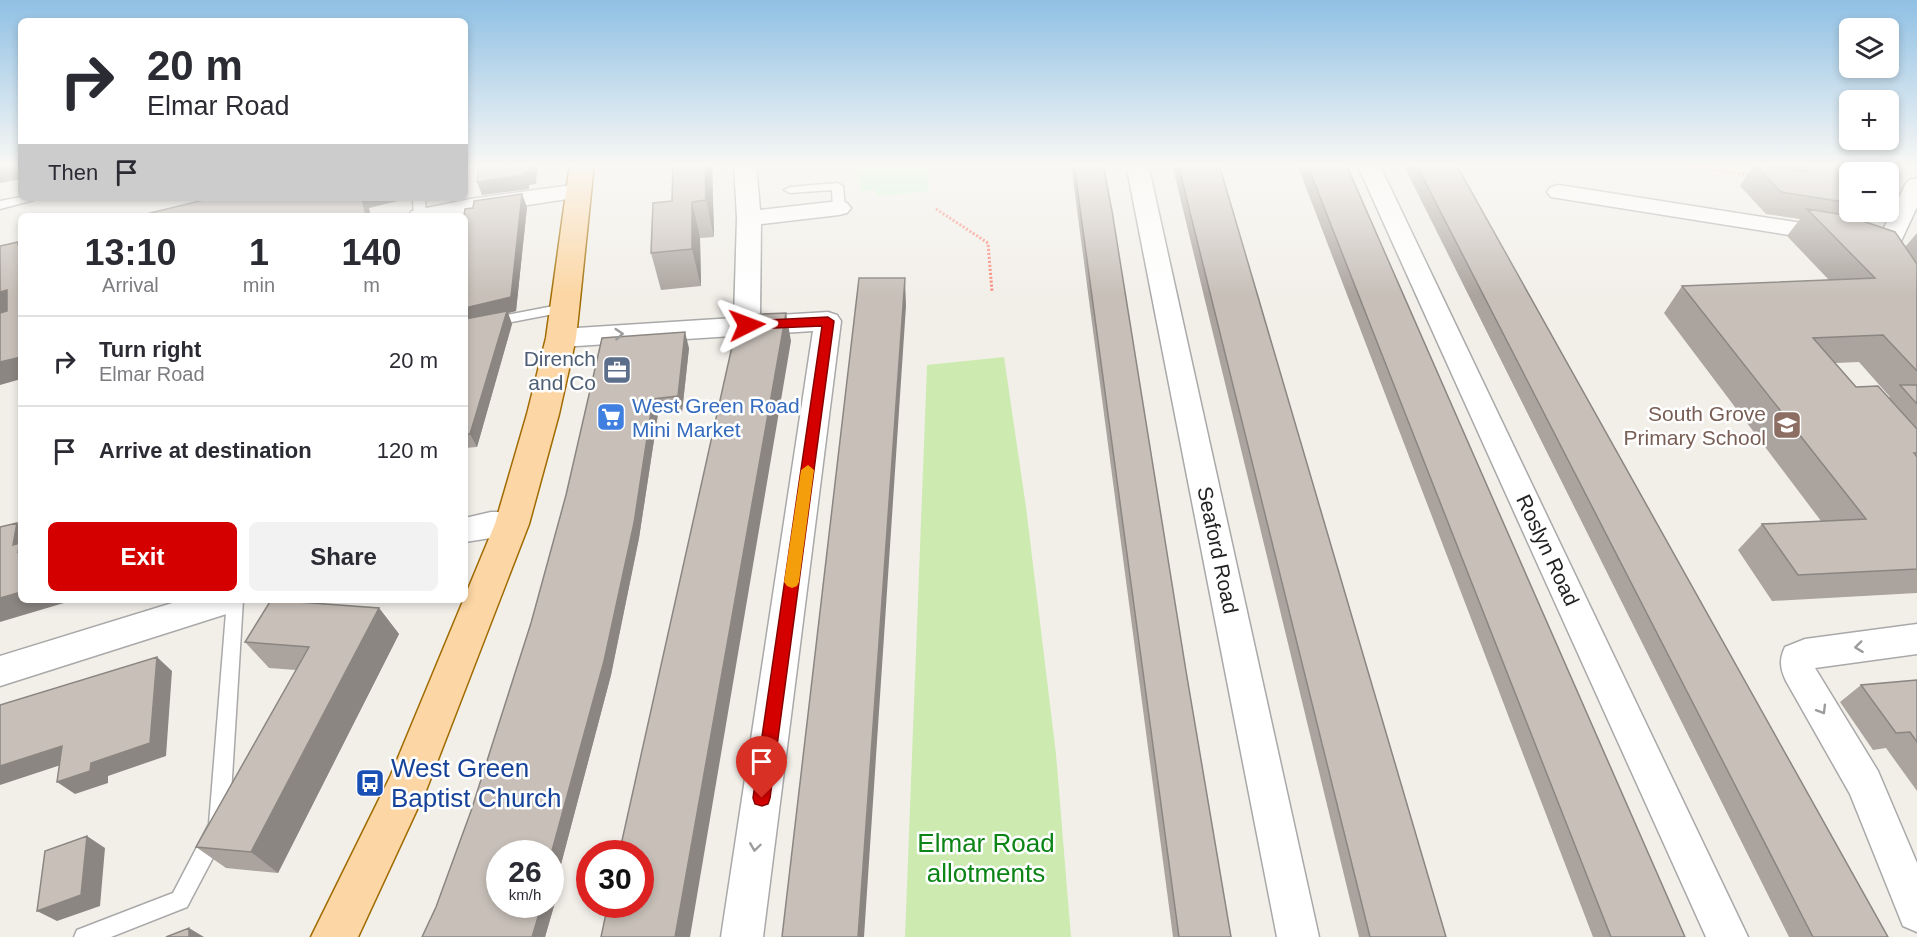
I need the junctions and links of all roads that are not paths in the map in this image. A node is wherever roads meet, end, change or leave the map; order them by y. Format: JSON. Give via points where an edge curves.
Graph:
{"nodes":[{"id":1,"x":461,"y":208,"type":"edge"},
{"id":2,"x":577,"y":208,"type":"edge"},
{"id":3,"x":747,"y":208,"type":"edge"},
{"id":4,"x":839,"y":208,"type":"edge"},
{"id":5,"x":1146,"y":208,"type":"edge"},
{"id":6,"x":1388,"y":208,"type":"edge"},
{"id":7,"x":1663,"y":208,"type":"edge"},
{"id":8,"x":1904,"y":208,"type":"edge"},
{"id":9,"x":435,"y":213,"type":"edge"},
{"id":10,"x":748,"y":218,"type":"junction"},
{"id":11,"x":1866,"y":246,"type":"junction"},
{"id":12,"x":1917,"y":296,"type":"edge"},
{"id":13,"x":562,"y":323,"type":"junction"},
{"id":14,"x":747,"y":325,"type":"junction"},
{"id":15,"x":468,"y":327,"type":"edge"},
{"id":16,"x":512,"y":524,"type":"junction"},
{"id":17,"x":468,"y":529,"type":"edge"},
{"id":18,"x":216,"y":603,"type":"edge"},
{"id":19,"x":235,"y":603,"type":"edge"},
{"id":20,"x":1917,"y":639,"type":"edge"},
{"id":21,"x":0,"y":670,"type":"edge"},
{"id":22,"x":1917,"y":912,"type":"edge"},
{"id":23,"x":84,"y":937,"type":"edge"},
{"id":24,"x":334,"y":937,"type":"edge"},
{"id":25,"x":742,"y":937,"type":"edge"},
{"id":26,"x":1298,"y":937,"type":"edge"},
{"id":27,"x":1727,"y":937,"type":"edge"}],
"edges":[{"from":1,"to":9,"type":"street"},
{"from":2,"to":13,"type":"main road"},
{"from":3,"to":10,"type":"street"},
{"from":4,"to":10,"type":"street"},
{"from":5,"to":26,"type":"street","name":"Seaford Road"},
{"from":6,"to":27,"type":"street","name":"Roslyn Road"},
{"from":7,"to":11,"type":"street","via":[[1829,233]]},
{"from":8,"to":11,"type":"street","via":[[1896,223]]},
{"from":10,"to":14,"type":"street"},
{"from":11,"to":12,"type":"street"},
{"from":13,"to":14,"type":"street","one_way":true},
{"from":13,"to":15,"type":"lane"},
{"from":13,"to":16,"type":"main road","via":[[543,414]]},
{"from":14,"to":25,"type":"street","one_way":true,"via":[[828,321]]},
{"from":16,"to":17,"type":"street"},
{"from":16,"to":24,"type":"main road","via":[[406,788]]},
{"from":18,"to":21,"type":"street"},
{"from":19,"to":23,"type":"lane","via":[[219,826],[180,900]]},
{"from":20,"to":22,"type":"street","one_way":true,"via":[[1797,658],[1798,670],[1865,784]]}]}
